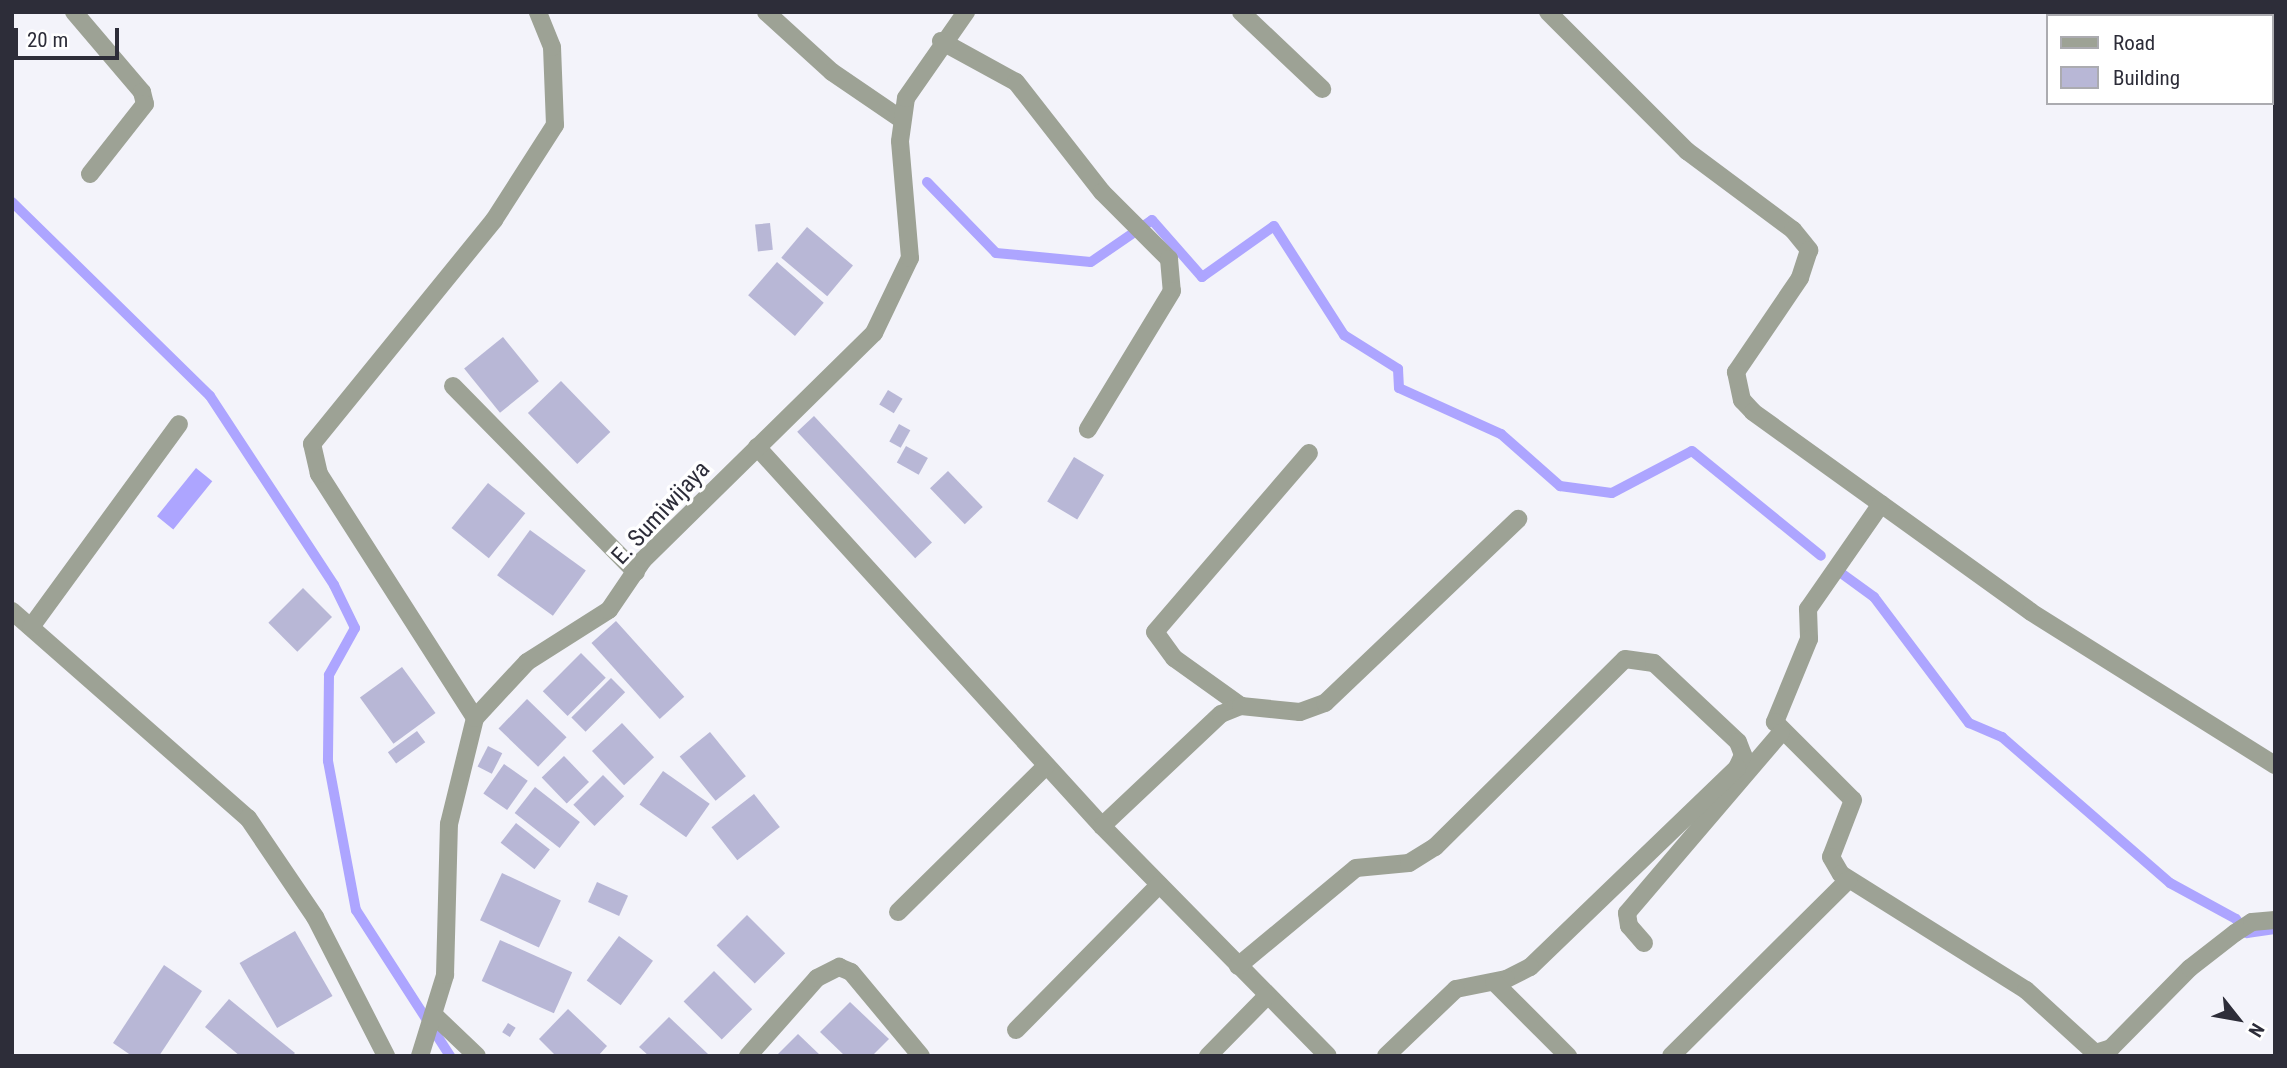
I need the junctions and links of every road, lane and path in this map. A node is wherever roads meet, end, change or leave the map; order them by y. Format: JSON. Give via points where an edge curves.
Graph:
{"nodes":[{"id":1,"x":74,"y":12,"type":"edge"},
{"id":2,"x":538,"y":12,"type":"edge"},
{"id":3,"x":766,"y":12,"type":"edge"},
{"id":4,"x":966,"y":12,"type":"edge"},
{"id":5,"x":1241,"y":12,"type":"edge"},
{"id":6,"x":1548,"y":12,"type":"edge"},
{"id":7,"x":941,"y":41,"type":"junction"},
{"id":8,"x":1322,"y":89,"type":"dead end"},
{"id":9,"x":901,"y":120,"type":"junction"},
{"id":10,"x":90,"y":174,"type":"dead end"},
{"id":11,"x":453,"y":386,"type":"dead end"},
{"id":12,"x":179,"y":424,"type":"dead end"},
{"id":13,"x":1088,"y":429,"type":"dead end"},
{"id":14,"x":757,"y":447,"type":"junction"},
{"id":15,"x":1308,"y":453,"type":"dead end"},
{"id":16,"x":1881,"y":504,"type":"junction"},
{"id":17,"x":1518,"y":519,"type":"dead end"},
{"id":18,"x":635,"y":572,"type":"junction"},
{"id":19,"x":12,"y":611,"type":"edge"},
{"id":20,"x":31,"y":627,"type":"junction"},
{"id":21,"x":1241,"y":706,"type":"junction"},
{"id":22,"x":475,"y":718,"type":"junction"},
{"id":23,"x":1781,"y":733,"type":"junction"},
{"id":24,"x":2275,"y":765,"type":"edge"},
{"id":25,"x":1046,"y":766,"type":"junction"},
{"id":26,"x":1102,"y":826,"type":"junction"},
{"id":27,"x":1848,"y":880,"type":"junction"},
{"id":28,"x":1159,"y":885,"type":"junction"},
{"id":29,"x":898,"y":912,"type":"dead end"},
{"id":30,"x":2275,"y":920,"type":"edge"},
{"id":31,"x":1644,"y":943,"type":"dead end"},
{"id":32,"x":1238,"y":966,"type":"junction"},
{"id":33,"x":1494,"y":982,"type":"junction"},
{"id":34,"x":1268,"y":996,"type":"junction"},
{"id":35,"x":434,"y":1019,"type":"junction"},
{"id":36,"x":1016,"y":1030,"type":"dead end"},
{"id":37,"x":423,"y":1053,"type":"edge"},
{"id":38,"x":386,"y":1056,"type":"edge"},
{"id":39,"x":477,"y":1056,"type":"edge"},
{"id":40,"x":748,"y":1056,"type":"edge"},
{"id":41,"x":921,"y":1056,"type":"edge"},
{"id":42,"x":1208,"y":1056,"type":"edge"},
{"id":43,"x":1328,"y":1056,"type":"edge"},
{"id":44,"x":1386,"y":1056,"type":"edge"},
{"id":45,"x":1568,"y":1056,"type":"edge"},
{"id":46,"x":1671,"y":1056,"type":"edge"}],
"edges":[{"from":1,"to":10,"type":"street","via":[[142,92],[145,104]]},
{"from":2,"to":22,"type":"street","via":[[552,47],[559,91],[555,125],[495,220],[312,444],[319,474]]},
{"from":3,"to":9,"type":"street","via":[[832,72]]},
{"from":4,"to":7,"type":"street","name":"E. Sumiwijaya"},
{"from":5,"to":8,"type":"street"},
{"from":6,"to":16,"type":"street","via":[[1686,151],[1803,240],[1809,250],[1804,270],[1742,359],[1737,385],[1753,412]]},
{"from":7,"to":9,"type":"street","name":"E. Sumiwijaya","via":[[914,81]]},
{"from":7,"to":13,"type":"street","via":[[1016,82],[1102,192],[1169,259],[1172,291]]},
{"from":9,"to":14,"type":"street","name":"E. Sumiwijaya","via":[[910,239],[901,285],[858,354]]},
{"from":11,"to":18,"type":"street"},
{"from":12,"to":20,"type":"street"},
{"from":14,"to":18,"type":"street","name":"E. Sumiwijaya"},
{"from":14,"to":25,"type":"street"},
{"from":15,"to":21,"type":"street","via":[[1155,632],[1174,658]]},
{"from":16,"to":23,"type":"street","via":[[1808,609],[1809,639],[1776,718]]},
{"from":16,"to":24,"type":"street","via":[[2031,612]]},
{"from":17,"to":21,"type":"street","via":[[1325,703],[1300,712]]},
{"from":18,"to":22,"type":"street","name":"E. Sumiwijaya","via":[[609,610],[527,662]]},
{"from":19,"to":20,"type":"street"},
{"from":20,"to":38,"type":"street","via":[[248,818],[315,917]]},
{"from":21,"to":26,"type":"street","via":[[1221,714]]},
{"from":22,"to":35,"type":"street","name":"E. Sumiwijaya","via":[[449,824],[445,975]]},
{"from":23,"to":27,"type":"street","via":[[1853,800],[1831,858]]},
{"from":23,"to":31,"type":"street","via":[[1632,906],[1629,926]]},
{"from":25,"to":26,"type":"street"},
{"from":25,"to":29,"type":"street"},
{"from":26,"to":28,"type":"street"},
{"from":27,"to":30,"type":"street","via":[[2026,990],[2095,1053],[2111,1048],[2190,968],[2235,933],[2252,922]]},
{"from":27,"to":46,"type":"street"},
{"from":28,"to":32,"type":"street"},
{"from":28,"to":36,"type":"street"},
{"from":32,"to":33,"type":"street","via":[[1356,868],[1421,858],[1625,659],[1646,659],[1738,742],[1741,761],[1530,967]]},
{"from":32,"to":34,"type":"street"},
{"from":33,"to":44,"type":"street","via":[[1456,989]]},
{"from":33,"to":45,"type":"street"},
{"from":34,"to":42,"type":"street"},
{"from":34,"to":43,"type":"street"},
{"from":35,"to":37,"type":"street","name":"E. Sumiwijaya"},
{"from":35,"to":39,"type":"street"},
{"from":40,"to":41,"type":"street","via":[[817,978],[839,967],[851,972]]}]}
